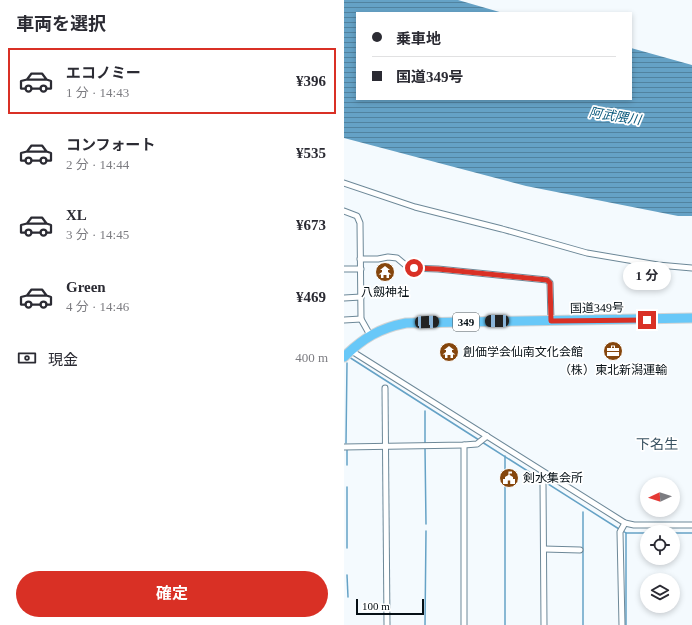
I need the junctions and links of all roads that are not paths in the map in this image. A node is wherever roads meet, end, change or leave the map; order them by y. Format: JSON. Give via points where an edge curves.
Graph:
{"nodes":[{"id":1,"x":344,"y":183,"type":"edge"},
{"id":2,"x":344,"y":211,"type":"edge"},
{"id":3,"x":360,"y":259,"type":"junction"},
{"id":4,"x":692,"y":268,"type":"edge"},
{"id":5,"x":344,"y":269,"type":"edge"},
{"id":6,"x":361,"y":269,"type":"junction"},
{"id":7,"x":361,"y":297,"type":"junction"},
{"id":8,"x":344,"y":298,"type":"edge"},
{"id":9,"x":692,"y":318,"type":"edge"},
{"id":10,"x":361,"y":319,"type":"junction"},
{"id":11,"x":344,"y":320,"type":"edge"},
{"id":12,"x":551,"y":321,"type":"junction"},
{"id":13,"x":370,"y":335,"type":"junction"},
{"id":14,"x":348,"y":353,"type":"edge"},
{"id":15,"x":385,"y":388,"type":"dead end"},
{"id":16,"x":486,"y":437,"type":"junction"},
{"id":17,"x":385,"y":445,"type":"junction"},
{"id":18,"x":464,"y":446,"type":"junction"},
{"id":19,"x":344,"y":447,"type":"edge"},
{"id":20,"x":544,"y":483,"type":"dead end"},
{"id":21,"x":625,"y":525,"type":"junction"},
{"id":22,"x":692,"y":525,"type":"edge"},
{"id":23,"x":544,"y":549,"type":"junction"},
{"id":24,"x":580,"y":550,"type":"dead end"},
{"id":25,"x":387,"y":625,"type":"edge"},
{"id":26,"x":464,"y":625,"type":"edge"},
{"id":27,"x":544,"y":625,"type":"edge"},
{"id":28,"x":622,"y":625,"type":"edge"}],
"edges":[{"from":1,"to":4,"type":"street","via":[[416,207],[587,253]]},
{"from":2,"to":3,"type":"street","via":[[355,215],[360,223]]},
{"from":3,"to":6,"type":"street"},
{"from":3,"to":12,"type":"street","via":[[397,258],[409,268],[547,280],[550,283]]},
{"from":5,"to":6,"type":"street"},
{"from":6,"to":7,"type":"street"},
{"from":7,"to":8,"type":"street"},
{"from":7,"to":10,"type":"street"},
{"from":9,"to":12,"type":"highway","name":"国道349号","number":"349"},
{"from":10,"to":11,"type":"street"},
{"from":10,"to":13,"type":"street"},
{"from":12,"to":13,"type":"highway","name":"国道349号","number":"349","via":[[406,323]]},
{"from":13,"to":14,"type":"highway","name":"国道349号","number":"349"},
{"from":14,"to":16,"type":"street"},
{"from":15,"to":17,"type":"street"},
{"from":16,"to":18,"type":"street","via":[[479,443]]},
{"from":16,"to":21,"type":"street"},
{"from":17,"to":18,"type":"street"},
{"from":17,"to":19,"type":"street"},
{"from":17,"to":25,"type":"street"},
{"from":18,"to":26,"type":"street"},
{"from":20,"to":23,"type":"street"},
{"from":21,"to":22,"type":"street"},
{"from":21,"to":28,"type":"street","via":[[620,532]]},
{"from":23,"to":24,"type":"street"},
{"from":23,"to":27,"type":"street"}]}
